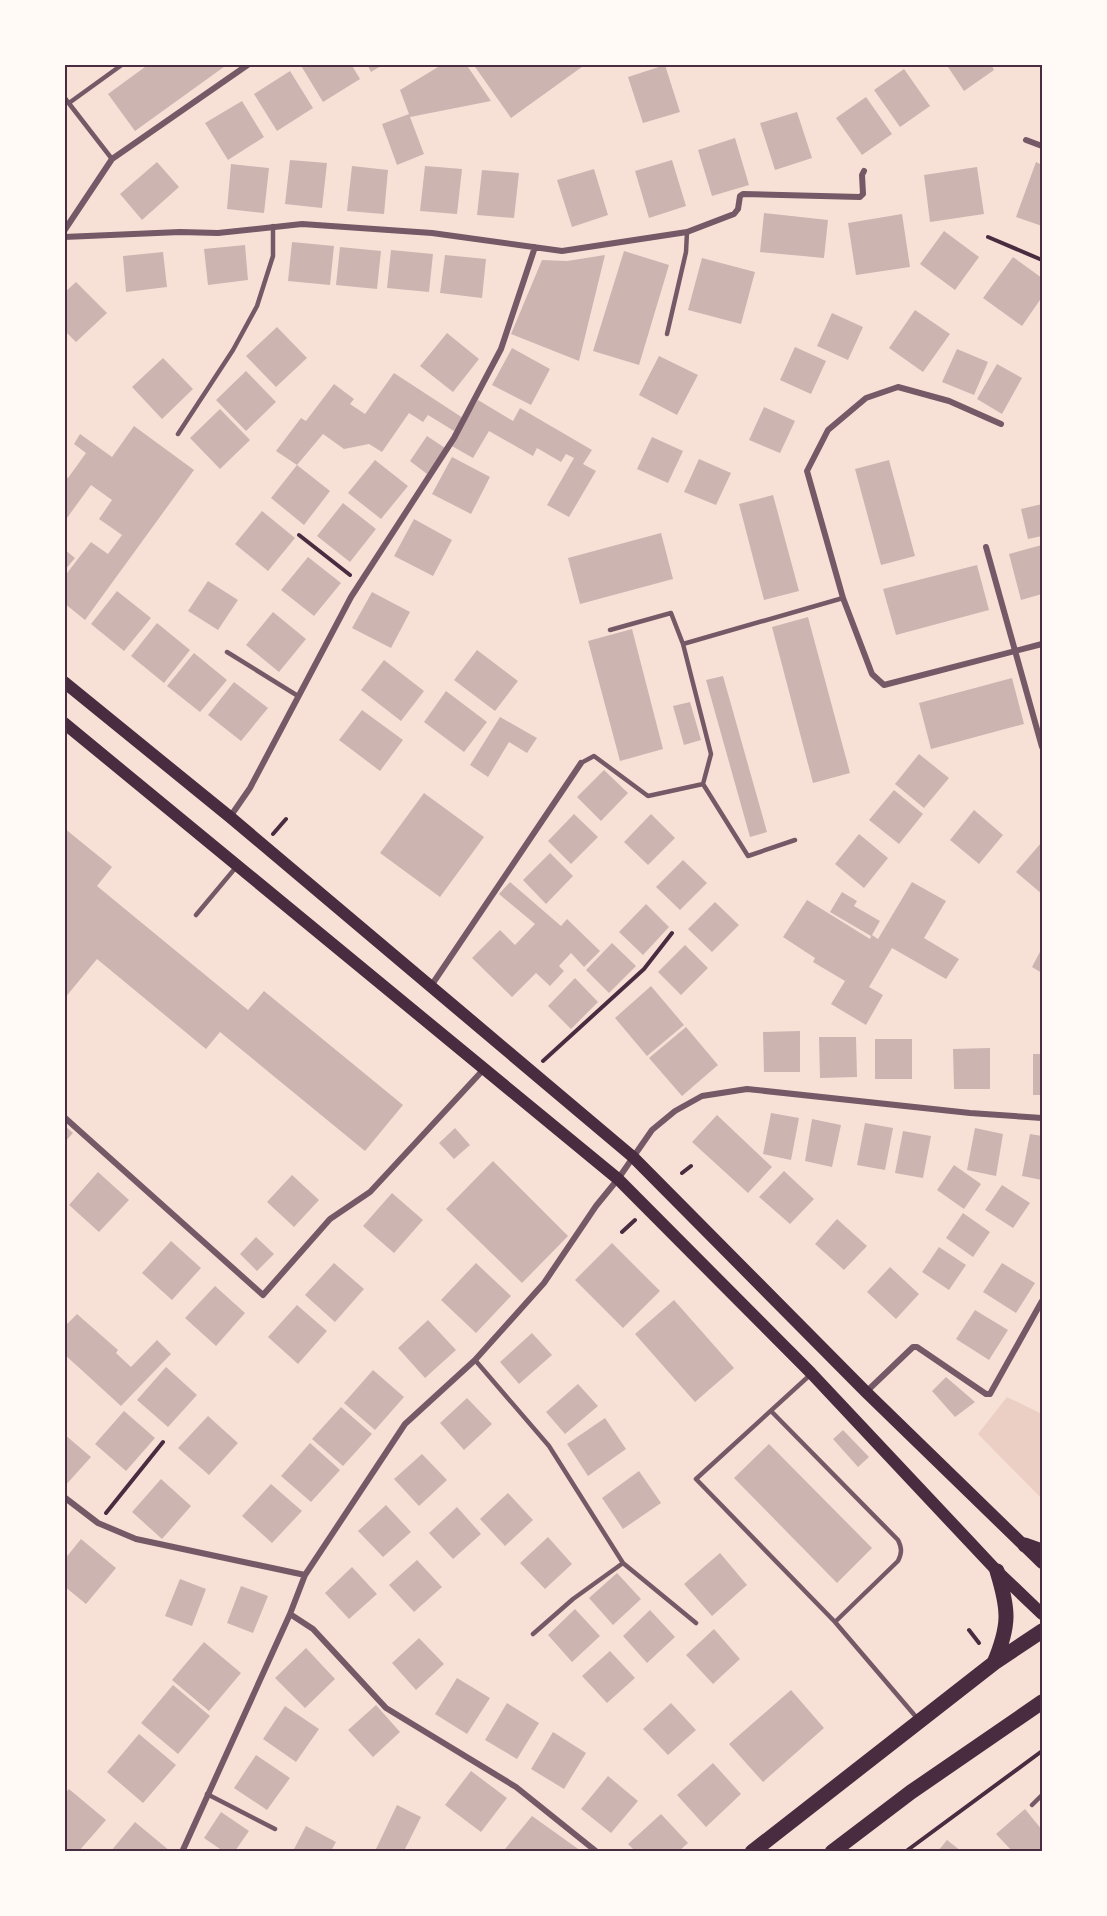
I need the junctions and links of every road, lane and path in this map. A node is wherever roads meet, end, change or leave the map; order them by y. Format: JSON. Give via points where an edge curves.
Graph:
{"nodes":[{"id":1,"x":123,"y":64,"type":"edge"},
{"id":2,"x":249,"y":64,"type":"edge"},
{"id":3,"x":64,"y":97,"type":"edge"},
{"id":4,"x":69,"y":104,"type":"junction"},
{"id":5,"x":1026,"y":140,"type":"dead end"},
{"id":6,"x":1042,"y":146,"type":"edge"},
{"id":7,"x":112,"y":159,"type":"junction"},
{"id":8,"x":864,"y":171,"type":"dead end"},
{"id":9,"x":273,"y":226,"type":"junction"},
{"id":10,"x":64,"y":231,"type":"edge"},
{"id":11,"x":687,"y":232,"type":"junction"},
{"id":12,"x":64,"y":237,"type":"edge"},
{"id":13,"x":988,"y":237,"type":"dead end"},
{"id":14,"x":535,"y":247,"type":"junction"},
{"id":15,"x":1042,"y":260,"type":"edge"},
{"id":16,"x":667,"y":334,"type":"dead end"},
{"id":17,"x":1001,"y":424,"type":"dead end"},
{"id":18,"x":178,"y":434,"type":"dead end"},
{"id":19,"x":299,"y":534,"type":"dead end"},
{"id":20,"x":986,"y":547,"type":"dead end"},
{"id":21,"x":360,"y":583,"type":"junction"},
{"id":22,"x":843,"y":598,"type":"junction"},
{"id":23,"x":610,"y":630,"type":"dead end"},
{"id":24,"x":683,"y":644,"type":"junction"},
{"id":25,"x":1042,"y":644,"type":"edge"},
{"id":26,"x":227,"y":652,"type":"dead end"},
{"id":27,"x":1015,"y":652,"type":"junction"},
{"id":28,"x":64,"y":682,"type":"edge"},
{"id":29,"x":298,"y":696,"type":"junction"},
{"id":30,"x":64,"y":723,"type":"edge"},
{"id":31,"x":1042,"y":747,"type":"edge"},
{"id":32,"x":581,"y":763,"type":"joint"},
{"id":33,"x":702,"y":784,"type":"junction"},
{"id":34,"x":230,"y":817,"type":"junction"},
{"id":35,"x":286,"y":819,"type":"dead end"},
{"id":36,"x":271,"y":836,"type":"dead end"},
{"id":37,"x":795,"y":840,"type":"dead end"},
{"id":38,"x":237,"y":866,"type":"junction"},
{"id":39,"x":195,"y":915,"type":"dead end"},
{"id":40,"x":672,"y":933,"type":"dead end"},
{"id":41,"x":431,"y":986,"type":"junction"},
{"id":42,"x":484,"y":1069,"type":"junction"},
{"id":43,"x":531,"y":1072,"type":"junction"},
{"id":44,"x":64,"y":1117,"type":"edge"},
{"id":45,"x":1042,"y":1118,"type":"edge"},
{"id":46,"x":633,"y":1157,"type":"junction"},
{"id":47,"x":691,"y":1166,"type":"dead end"},
{"id":48,"x":682,"y":1173,"type":"dead end"},
{"id":49,"x":618,"y":1179,"type":"junction"},
{"id":50,"x":637,"y":1218,"type":"dead end"},
{"id":51,"x":622,"y":1232,"type":"dead end"},
{"id":52,"x":1042,"y":1301,"type":"edge"},
{"id":53,"x":475,"y":1360,"type":"junction"},
{"id":54,"x":812,"y":1373,"type":"junction"},
{"id":55,"x":866,"y":1392,"type":"junction"},
{"id":56,"x":771,"y":1411,"type":"junction"},
{"id":57,"x":163,"y":1442,"type":"dead end"},
{"id":58,"x":64,"y":1497,"type":"edge"},
{"id":59,"x":98,"y":1523,"type":"junction"},
{"id":60,"x":1025,"y":1545,"type":"junction"},
{"id":61,"x":1042,"y":1551,"type":"edge"},
{"id":62,"x":623,"y":1563,"type":"junction"},
{"id":63,"x":1042,"y":1563,"type":"edge"},
{"id":64,"x":998,"y":1571,"type":"junction"},
{"id":65,"x":305,"y":1575,"type":"junction"},
{"id":66,"x":290,"y":1614,"type":"junction"},
{"id":67,"x":1042,"y":1614,"type":"edge"},
{"id":68,"x":835,"y":1622,"type":"junction"},
{"id":69,"x":696,"y":1623,"type":"dead end"},
{"id":70,"x":969,"y":1630,"type":"dead end"},
{"id":71,"x":1042,"y":1631,"type":"edge"},
{"id":72,"x":533,"y":1634,"type":"dead end"},
{"id":73,"x":979,"y":1643,"type":"dead end"},
{"id":74,"x":994,"y":1663,"type":"junction"},
{"id":75,"x":1042,"y":1702,"type":"edge"},
{"id":76,"x":1036,"y":1711,"type":"edge"},
{"id":77,"x":919,"y":1720,"type":"junction"},
{"id":78,"x":1042,"y":1751,"type":"edge"},
{"id":79,"x":207,"y":1794,"type":"junction"},
{"id":80,"x":1042,"y":1795,"type":"edge"},
{"id":81,"x":1032,"y":1805,"type":"dead end"},
{"id":82,"x":275,"y":1829,"type":"dead end"},
{"id":83,"x":182,"y":1851,"type":"edge"},
{"id":84,"x":597,"y":1851,"type":"edge"},
{"id":85,"x":752,"y":1851,"type":"edge"},
{"id":86,"x":832,"y":1851,"type":"edge"},
{"id":87,"x":905,"y":1851,"type":"edge"}],
"edges":[{"from":1,"to":4,"type":"lane"},
{"from":2,"to":7,"type":"street"},
{"from":3,"to":4,"type":"lane"},
{"from":4,"to":7,"type":"lane"},
{"from":5,"to":6,"type":"street"},
{"from":7,"to":10,"type":"street"},
{"from":8,"to":11,"type":"street","via":[[860,197],[743,194],[734,214]]},
{"from":9,"to":12,"type":"street","via":[[218,233]]},
{"from":9,"to":14,"type":"street","via":[[302,224],[432,233]]},
{"from":9,"to":18,"type":"lane","via":[[273,256],[257,306]]},
{"from":11,"to":14,"type":"street","via":[[562,251]]},
{"from":11,"to":16,"type":"lane"},
{"from":13,"to":15,"type":"path"},
{"from":14,"to":21,"type":"street","via":[[501,349],[454,438]]},
{"from":17,"to":22,"type":"street","via":[[949,401],[898,387],[866,398],[828,430],[807,471]]},
{"from":19,"to":21,"type":"path"},
{"from":20,"to":27,"type":"street"},
{"from":21,"to":29,"type":"street"},
{"from":22,"to":24,"type":"lane"},
{"from":22,"to":27,"type":"street","via":[[872,674],[884,685]]},
{"from":23,"to":24,"type":"lane","via":[[671,614]]},
{"from":24,"to":33,"type":"lane","via":[[711,754]]},
{"from":25,"to":27,"type":"street"},
{"from":26,"to":29,"type":"lane"},
{"from":27,"to":31,"type":"street"},
{"from":28,"to":34,"type":"main road"},
{"from":29,"to":34,"type":"street","via":[[250,788]]},
{"from":30,"to":38,"type":"main road"},
{"from":32,"to":33,"type":"lane","via":[[594,756],[648,796]]},
{"from":32,"to":41,"type":"street"},
{"from":33,"to":37,"type":"lane","via":[[748,856]]},
{"from":34,"to":41,"type":"main road"},
{"from":35,"to":36,"type":"path"},
{"from":38,"to":39,"type":"lane"},
{"from":38,"to":42,"type":"main road"},
{"from":40,"to":43,"type":"path","via":[[644,969]]},
{"from":41,"to":43,"type":"main road"},
{"from":42,"to":44,"type":"street","via":[[370,1192],[330,1219],[263,1295]]},
{"from":42,"to":49,"type":"main road"},
{"from":43,"to":46,"type":"main road"},
{"from":45,"to":46,"type":"street","via":[[747,1089],[702,1096],[675,1111],[652,1130]]},
{"from":46,"to":49,"type":"street"},
{"from":46,"to":55,"type":"main road"},
{"from":47,"to":48,"type":"path"},
{"from":49,"to":53,"type":"street","via":[[544,1283]]},
{"from":49,"to":54,"type":"main road"},
{"from":50,"to":51,"type":"path"},
{"from":52,"to":55,"type":"street","via":[[990,1394],[917,1347]]},
{"from":53,"to":62,"type":"lane","via":[[549,1446]]},
{"from":53,"to":65,"type":"street","via":[[405,1424]]},
{"from":54,"to":56,"type":"lane"},
{"from":54,"to":64,"type":"main road"},
{"from":55,"to":60,"type":"main road"},
{"from":56,"to":68,"type":"lane","via":[[901,1545],[898,1561]]},
{"from":56,"to":68,"type":"lane","via":[[696,1479]]},
{"from":57,"to":59,"type":"path"},
{"from":58,"to":59,"type":"street"},
{"from":59,"to":65,"type":"street","via":[[136,1539]]},
{"from":60,"to":61,"type":"main road"},
{"from":60,"to":63,"type":"main road"},
{"from":62,"to":69,"type":"lane"},
{"from":62,"to":72,"type":"lane"},
{"from":64,"to":67,"type":"main road"},
{"from":64,"to":74,"type":"main road","via":[[1007,1614]]},
{"from":65,"to":66,"type":"street"},
{"from":66,"to":79,"type":"street"},
{"from":66,"to":84,"type":"street","via":[[312,1629],[386,1708],[516,1787]]},
{"from":68,"to":77,"type":"lane"},
{"from":70,"to":73,"type":"path"},
{"from":71,"to":74,"type":"main road"},
{"from":74,"to":77,"type":"main road"},
{"from":75,"to":76,"type":"main road"},
{"from":76,"to":86,"type":"main road","via":[[911,1792]]},
{"from":77,"to":85,"type":"main road"},
{"from":78,"to":87,"type":"path"},
{"from":79,"to":82,"type":"lane"},
{"from":79,"to":83,"type":"street"},
{"from":80,"to":81,"type":"lane"}]}
